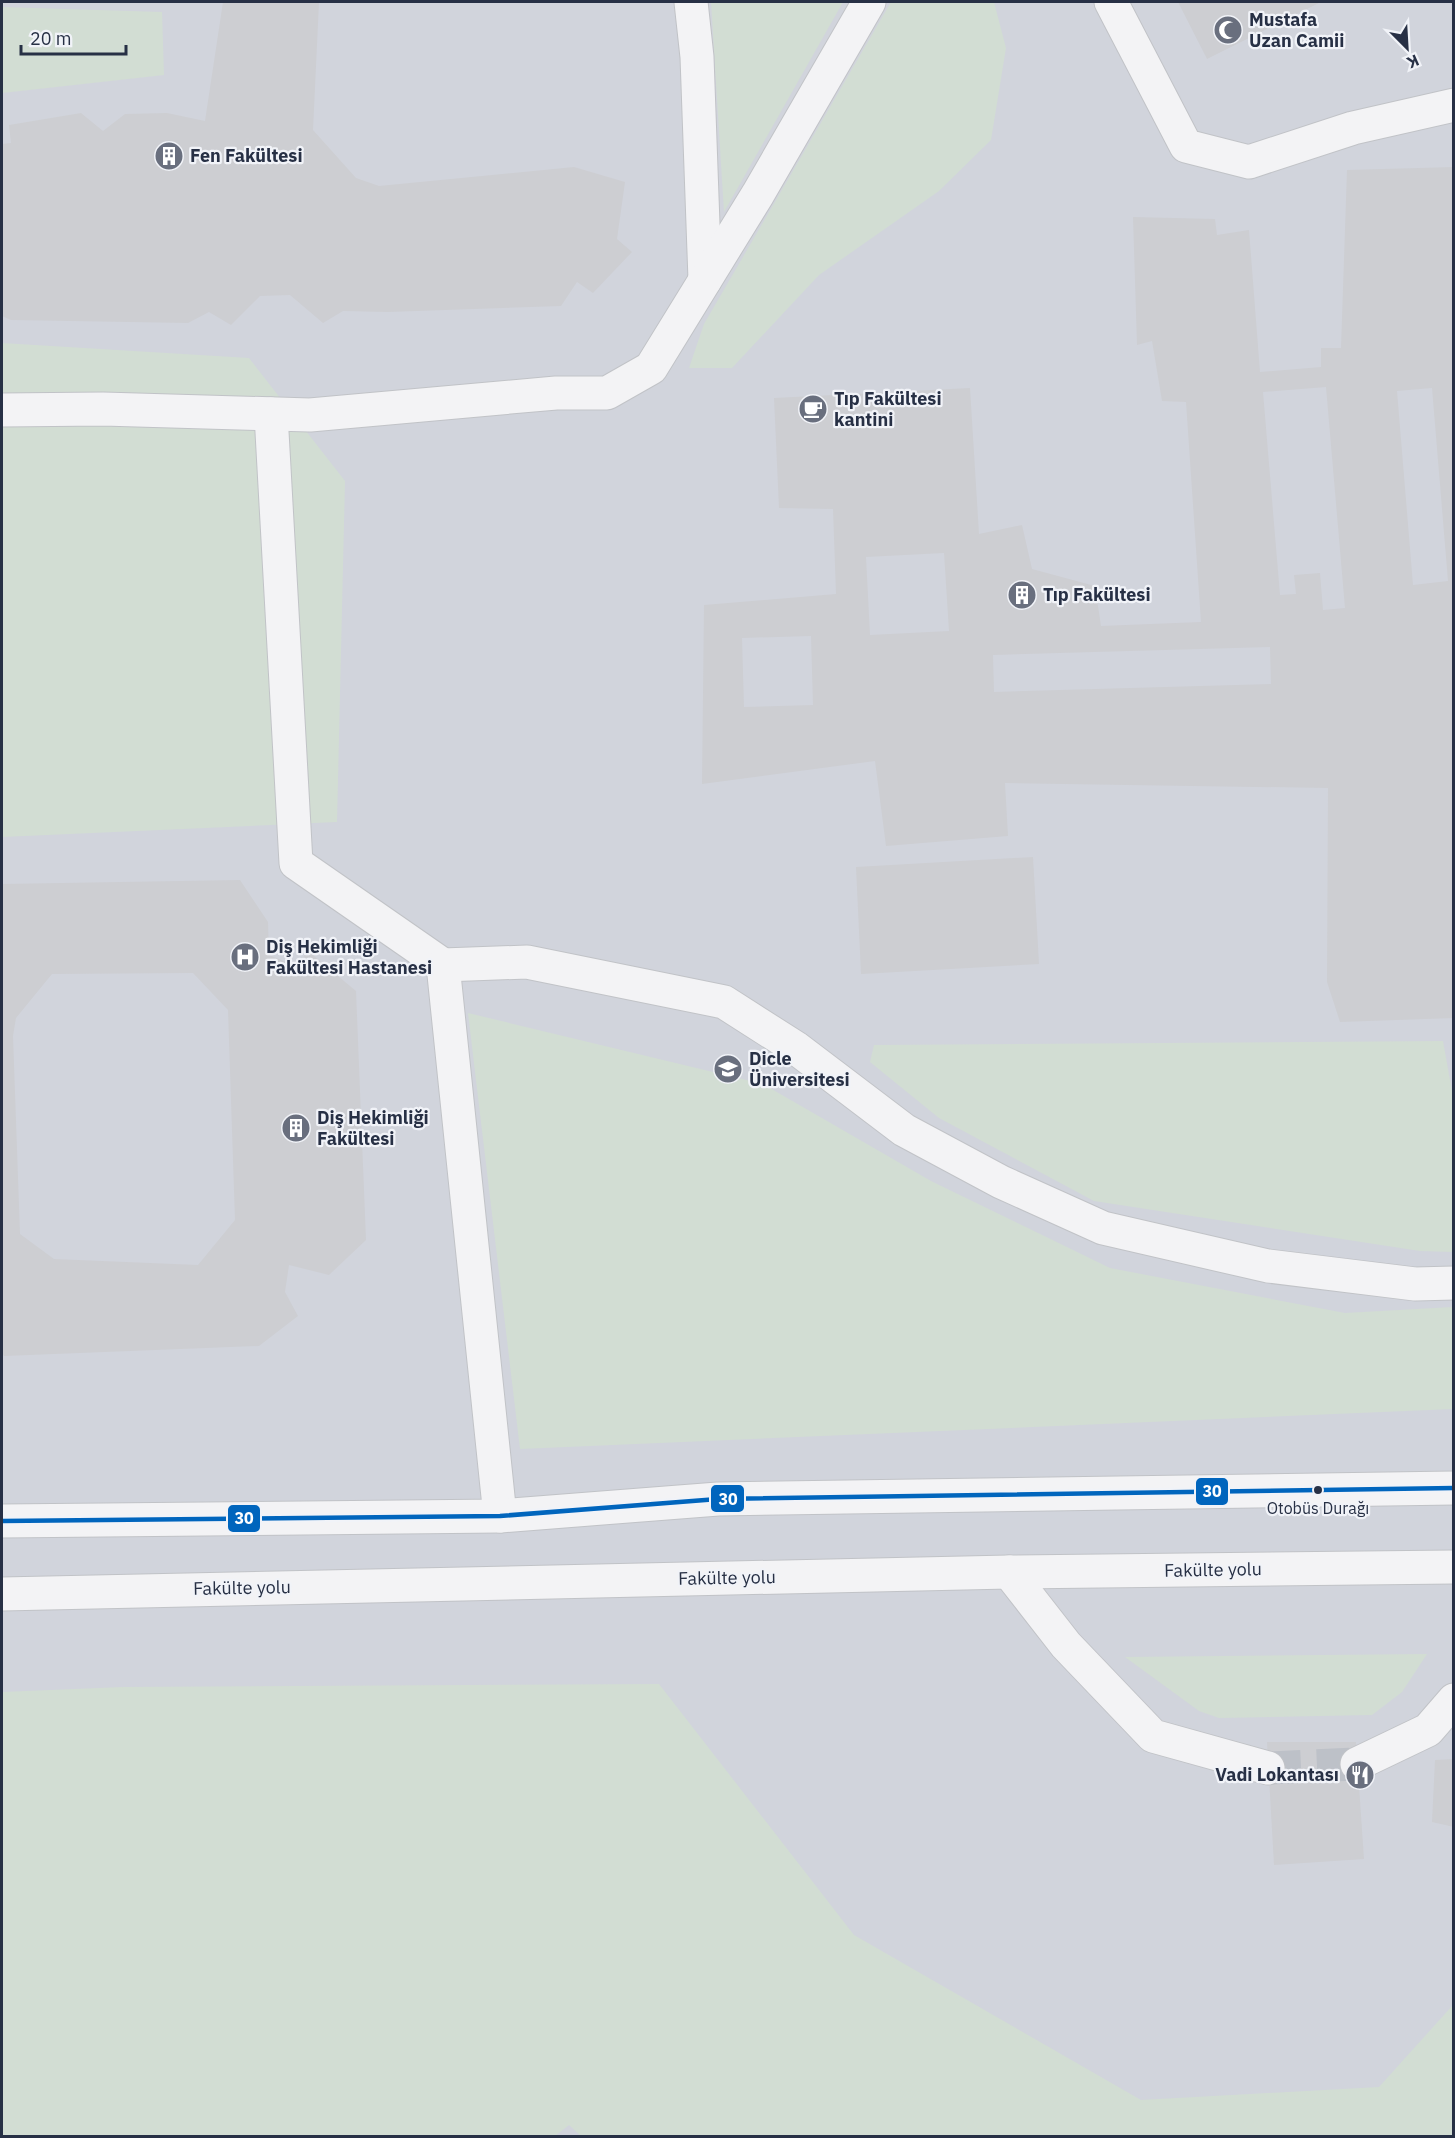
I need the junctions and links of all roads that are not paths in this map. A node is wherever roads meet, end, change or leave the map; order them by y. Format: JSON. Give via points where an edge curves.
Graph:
{"nodes":[{"id":1,"x":691,"y":2,"type":"edge"},
{"id":2,"x":869,"y":2,"type":"edge"},
{"id":3,"x":1111,"y":2,"type":"edge"},
{"id":4,"x":1454,"y":105,"type":"edge"},
{"id":5,"x":705,"y":280,"type":"junction"},
{"id":6,"x":2,"y":410,"type":"edge"},
{"id":7,"x":271,"y":414,"type":"junction"},
{"id":8,"x":443,"y":965,"type":"junction"},
{"id":9,"x":1454,"y":1283,"type":"edge"},
{"id":10,"x":1454,"y":1488,"type":"edge"},
{"id":11,"x":500,"y":1516,"type":"junction"},
{"id":12,"x":2,"y":1521,"type":"edge"},
{"id":13,"x":1454,"y":1567,"type":"edge"},
{"id":14,"x":1009,"y":1572,"type":"junction"},
{"id":15,"x":2,"y":1594,"type":"edge"},
{"id":16,"x":1454,"y":1700,"type":"edge"},
{"id":17,"x":1358,"y":1764,"type":"tunnel mouth"},
{"id":18,"x":1268,"y":1768,"type":"tunnel mouth"}],
"edges":[{"from":1,"to":5,"type":"street","via":[[697,57]]},
{"from":2,"to":5,"type":"street"},
{"from":3,"to":4,"type":"street","via":[[1186,146],[1249,162],[1353,128]]},
{"from":5,"to":7,"type":"street","via":[[651,368],[607,393],[556,393],[310,415]]},
{"from":6,"to":7,"type":"street"},
{"from":7,"to":8,"type":"street","via":[[296,863]]},
{"from":8,"to":9,"type":"street","via":[[527,962],[724,1002],[796,1048],[904,1130],[1001,1182],[1103,1228],[1268,1266],[1414,1284]]},
{"from":8,"to":11,"type":"street"},
{"from":10,"to":11,"type":"street","via":[[718,1499]]},
{"from":11,"to":12,"type":"street"},
{"from":13,"to":14,"type":"street","name":"Fakülte yolu"},
{"from":14,"to":15,"type":"street","name":"Fakülte yolu"},
{"from":14,"to":18,"type":"street","via":[[1066,1645],[1153,1736]]},
{"from":16,"to":17,"type":"street","via":[[1428,1730]]}]}
